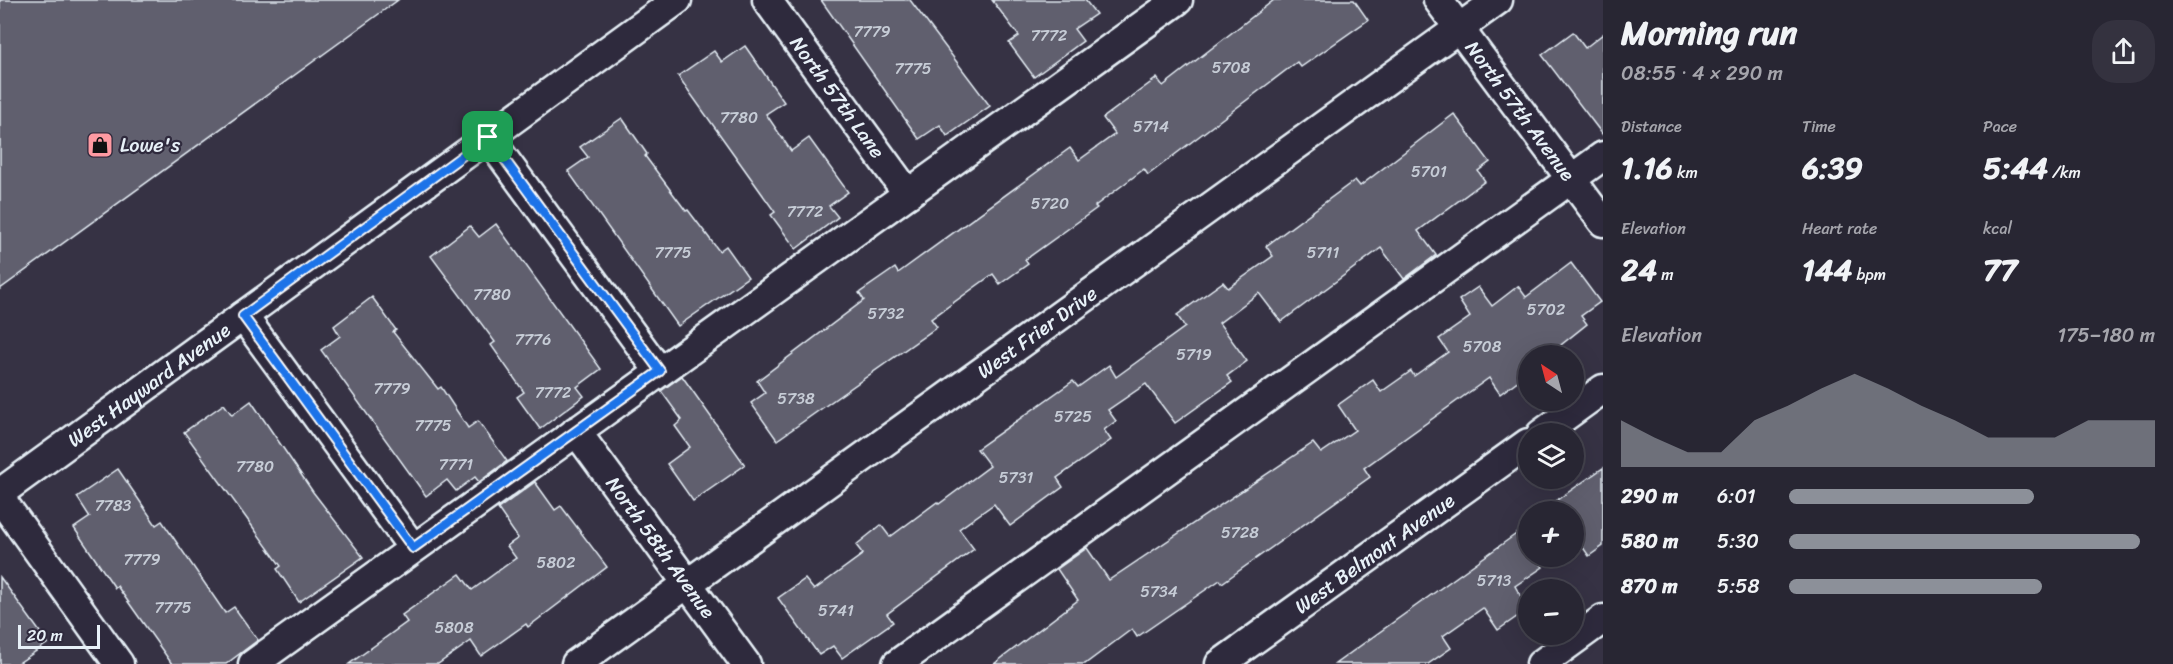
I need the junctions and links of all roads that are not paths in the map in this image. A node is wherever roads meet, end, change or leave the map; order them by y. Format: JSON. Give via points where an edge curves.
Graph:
{"nodes":[{"id":1,"x":677,"y":0,"type":"edge"},
{"id":2,"x":767,"y":0,"type":"edge"},
{"id":3,"x":1438,"y":0,"type":"edge"},
{"id":4,"x":1498,"y":0,"type":"edge"},
{"id":5,"x":1159,"y":5,"type":"edge"},
{"id":6,"x":1459,"y":28,"type":"junction"},
{"id":7,"x":488,"y":137,"type":"junction"},
{"id":8,"x":1603,"y":156,"type":"edge"},
{"id":9,"x":1572,"y":178,"type":"junction"},
{"id":10,"x":909,"y":194,"type":"junction"},
{"id":11,"x":1603,"y":222,"type":"edge"},
{"id":12,"x":243,"y":316,"type":"junction"},
{"id":13,"x":660,"y":371,"type":"junction"},
{"id":14,"x":1603,"y":389,"type":"edge"},
{"id":15,"x":1556,"y":423,"type":"edge"},
{"id":16,"x":576,"y":431,"type":"junction"},
{"id":17,"x":1518,"y":450,"type":"edge"},
{"id":18,"x":0,"y":493,"type":"edge"},
{"id":19,"x":0,"y":498,"type":"edge"},
{"id":20,"x":413,"y":548,"type":"junction"},
{"id":21,"x":688,"y":584,"type":"junction"},
{"id":22,"x":1603,"y":619,"type":"edge"},
{"id":23,"x":119,"y":664,"type":"edge"},
{"id":24,"x":253,"y":664,"type":"edge"},
{"id":25,"x":576,"y":664,"type":"edge"},
{"id":26,"x":746,"y":664,"type":"edge"},
{"id":27,"x":897,"y":664,"type":"edge"},
{"id":28,"x":1220,"y":664,"type":"edge"},
{"id":29,"x":1541,"y":664,"type":"edge"}],
"edges":[{"from":1,"to":7,"type":"street","name":"West Hayward Avenue"},
{"from":2,"to":10,"type":"street","name":"North 57th Lane"},
{"from":3,"to":6,"type":"street","name":"North 57th Avenue"},
{"from":4,"to":6,"type":"street","name":"West Frier Drive"},
{"from":5,"to":10,"type":"street"},
{"from":6,"to":9,"type":"street","name":"North 57th Avenue"},
{"from":6,"to":21,"type":"street","name":"West Frier Drive"},
{"from":7,"to":12,"type":"street","name":"West Hayward Avenue"},
{"from":7,"to":13,"type":"street"},
{"from":8,"to":9,"type":"street"},
{"from":9,"to":11,"type":"street","name":"North 57th Avenue"},
{"from":9,"to":27,"type":"street"},
{"from":10,"to":13,"type":"street"},
{"from":12,"to":18,"type":"street","name":"West Hayward Avenue"},
{"from":12,"to":20,"type":"street"},
{"from":13,"to":16,"type":"street"},
{"from":14,"to":15,"type":"street"},
{"from":16,"to":20,"type":"street"},
{"from":16,"to":21,"type":"street","name":"North 58th Avenue"},
{"from":17,"to":28,"type":"street","name":"West Belmont Avenue"},
{"from":19,"to":23,"type":"street"},
{"from":20,"to":24,"type":"street"},
{"from":21,"to":25,"type":"street","name":"West Frier Drive"},
{"from":21,"to":26,"type":"street","name":"North 58th Avenue"},
{"from":22,"to":29,"type":"street"}]}
